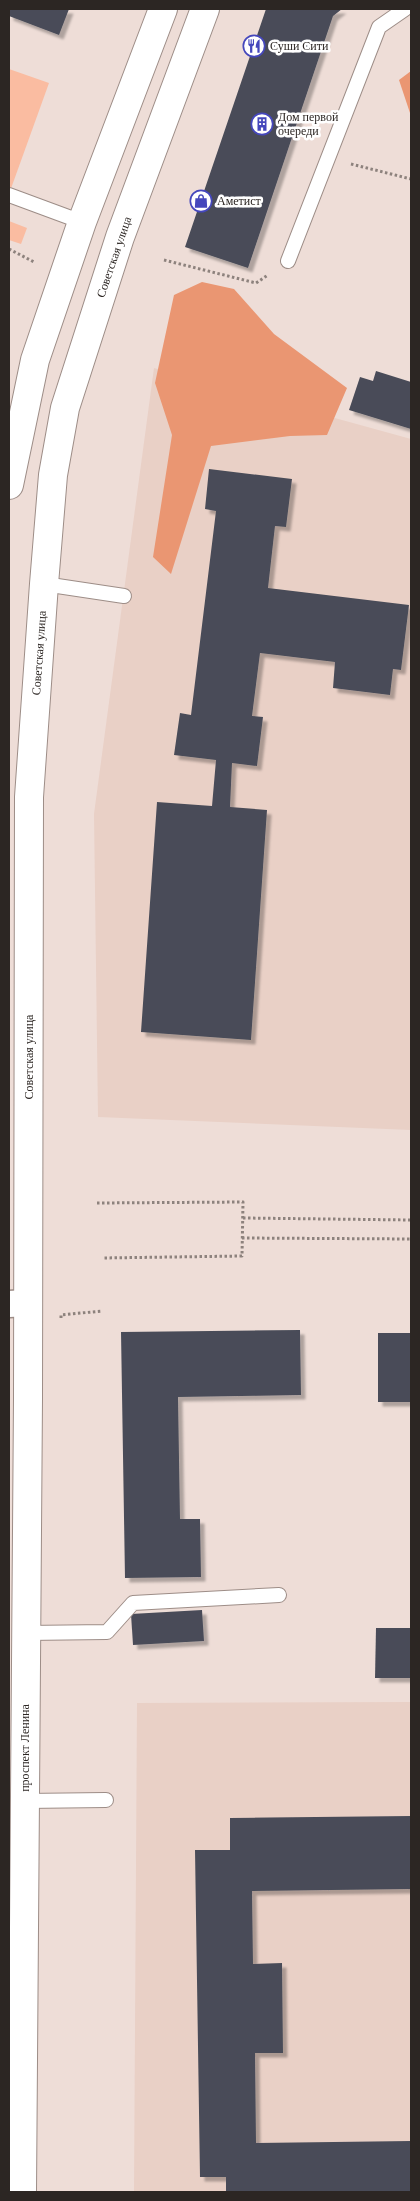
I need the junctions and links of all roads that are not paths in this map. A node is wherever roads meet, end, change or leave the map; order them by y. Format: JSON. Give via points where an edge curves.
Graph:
{"nodes":[{"id":1,"x":163,"y":9,"type":"edge"},
{"id":2,"x":205,"y":9,"type":"edge"},
{"id":3,"x":405,"y":9,"type":"edge"},
{"id":4,"x":9,"y":195,"type":"edge"},
{"id":5,"x":82,"y":222,"type":"junction"},
{"id":6,"x":288,"y":261,"type":"road end"},
{"id":7,"x":9,"y":485,"type":"edge"},
{"id":8,"x":44,"y":584,"type":"junction"},
{"id":9,"x":124,"y":596,"type":"dead end"},
{"id":10,"x":18,"y":1303,"type":"edge"},
{"id":11,"x":279,"y":1595,"type":"dead end"},
{"id":12,"x":26,"y":1634,"type":"junction"},
{"id":13,"x":106,"y":1800,"type":"dead end"},
{"id":14,"x":25,"y":1801,"type":"junction"},
{"id":15,"x":22,"y":2192,"type":"edge"}],
"edges":[{"from":1,"to":5,"type":"main road"},
{"from":2,"to":8,"type":"main road","name":"Советская улица","via":[[120,237],[65,408],[53,475]]},
{"from":3,"to":6,"type":"lane","via":[[379,27]]},
{"from":4,"to":5,"type":"lane"},
{"from":5,"to":7,"type":"main road","via":[[35,360]]},
{"from":8,"to":9,"type":"lane"},
{"from":8,"to":10,"type":"main road","name":"Советская улица","via":[[29,797]]},
{"from":10,"to":12,"type":"main road","name":"проспект Ленина"},
{"from":11,"to":12,"type":"lane","via":[[133,1603],[107,1632]]},
{"from":12,"to":14,"type":"main road","name":"проспект Ленина"},
{"from":13,"to":14,"type":"lane"},
{"from":14,"to":15,"type":"main road","name":"проспект Ленина"}]}
